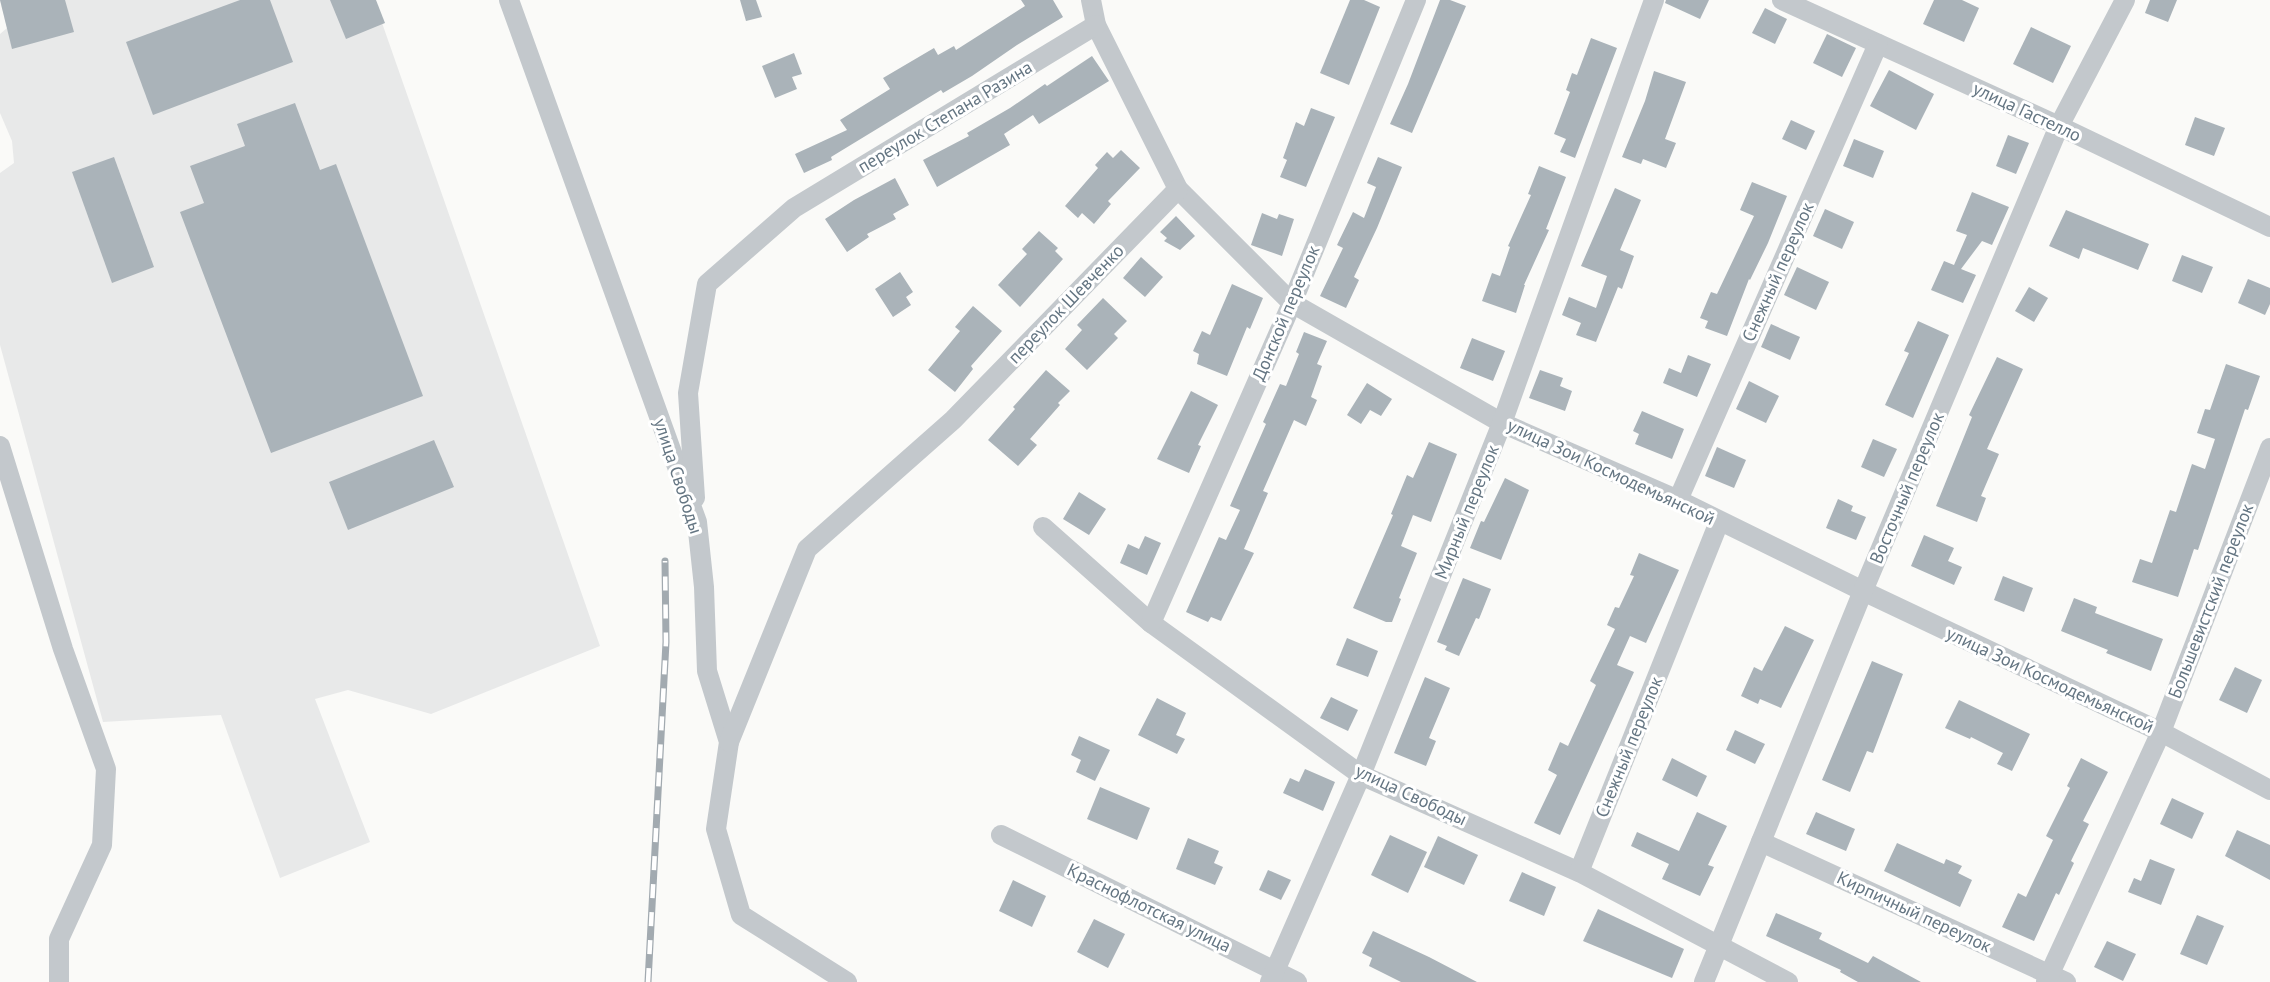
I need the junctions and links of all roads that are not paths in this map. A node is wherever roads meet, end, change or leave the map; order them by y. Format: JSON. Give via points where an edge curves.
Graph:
{"nodes":[{"id":1,"x":509,"y":0,"type":"edge"},
{"id":2,"x":1090,"y":0,"type":"edge"},
{"id":3,"x":1416,"y":0,"type":"edge"},
{"id":4,"x":1654,"y":0,"type":"edge"},
{"id":5,"x":1782,"y":0,"type":"edge"},
{"id":6,"x":2125,"y":0,"type":"edge"},
{"id":7,"x":1096,"y":25,"type":"junction"},
{"id":8,"x":1878,"y":44,"type":"junction"},
{"id":9,"x":2059,"y":126,"type":"junction"},
{"id":10,"x":1178,"y":189,"type":"junction"},
{"id":11,"x":2270,"y":227,"type":"edge"},
{"id":12,"x":1292,"y":303,"type":"junction"},
{"id":13,"x":1503,"y":423,"type":"junction"},
{"id":14,"x":0,"y":446,"type":"edge"},
{"id":15,"x":2270,"y":448,"type":"edge"},
{"id":16,"x":1678,"y":500,"type":"junction"},
{"id":17,"x":697,"y":522,"type":"junction"},
{"id":18,"x":1719,"y":522,"type":"junction"},
{"id":19,"x":1043,"y":527,"type":"dead end"},
{"id":20,"x":1863,"y":591,"type":"junction"},
{"id":21,"x":1151,"y":623,"type":"junction"},
{"id":22,"x":2161,"y":732,"type":"junction"},
{"id":23,"x":729,"y":742,"type":"junction"},
{"id":24,"x":1361,"y":775,"type":"junction"},
{"id":25,"x":2270,"y":790,"type":"edge"},
{"id":26,"x":1001,"y":835,"type":"dead end"},
{"id":27,"x":1761,"y":842,"type":"junction"},
{"id":28,"x":1579,"y":872,"type":"junction"},
{"id":29,"x":1720,"y":945,"type":"junction"},
{"id":30,"x":1272,"y":976,"type":"edge"},
{"id":31,"x":2054,"y":979,"type":"edge"},
{"id":32,"x":59,"y":982,"type":"edge"},
{"id":33,"x":847,"y":982,"type":"edge"},
{"id":34,"x":1297,"y":982,"type":"edge"},
{"id":35,"x":1704,"y":982,"type":"edge"},
{"id":36,"x":1788,"y":982,"type":"edge"}],
"edges":[{"from":1,"to":17,"type":"street","name":"улица Свободы"},
{"from":2,"to":7,"type":"street","name":"улица Зои Космодемьянской"},
{"from":3,"to":12,"type":"street","name":"Донской переулок"},
{"from":4,"to":13,"type":"street","name":"Мирный переулок"},
{"from":5,"to":8,"type":"street","name":"улица Гастелло"},
{"from":6,"to":9,"type":"street","name":"Восточный переулок"},
{"from":7,"to":10,"type":"street","name":"улица Зои Космодемьянской"},
{"from":7,"to":17,"type":"street","name":"переулок Степана Разина","via":[[794,208],[707,284],[688,393]]},
{"from":8,"to":9,"type":"street","name":"улица Гастелло"},
{"from":8,"to":16,"type":"street","name":"Снежный переулок"},
{"from":9,"to":11,"type":"street","name":"улица Гастелло"},
{"from":9,"to":20,"type":"street","name":"Восточный переулок"},
{"from":10,"to":12,"type":"street","name":"улица Зои Космодемьянской"},
{"from":10,"to":23,"type":"street","name":"переулок Шевченко","via":[[953,420],[807,549]]},
{"from":12,"to":13,"type":"street","name":"улица Зои Космодемьянской"},
{"from":12,"to":21,"type":"street","name":"Донской переулок"},
{"from":13,"to":16,"type":"street","name":"улица Зои Космодемьянской"},
{"from":13,"to":24,"type":"street","name":"Мирный переулок"},
{"from":14,"to":32,"type":"street","via":[[63,649],[106,769],[102,845],[59,939]]},
{"from":15,"to":22,"type":"street","name":"Большевистский переулок"},
{"from":16,"to":18,"type":"street","name":"улица Зои Космодемьянской"},
{"from":17,"to":23,"type":"street","name":"улица Свободы","via":[[707,671]]},
{"from":18,"to":20,"type":"street","name":"улица Зои Космодемьянской"},
{"from":18,"to":28,"type":"street","name":"Снежный переулок"},
{"from":19,"to":21,"type":"street","name":"улица Свободы"},
{"from":20,"to":22,"type":"street","name":"улица Зои Космодемьянской"},
{"from":20,"to":27,"type":"street","name":"Восточный переулок"},
{"from":21,"to":24,"type":"street","name":"улица Свободы"},
{"from":22,"to":25,"type":"street","name":"улица Зои Космодемьянской"},
{"from":22,"to":31,"type":"street","name":"Большевистский переулок"},
{"from":23,"to":33,"type":"street","name":"улица Свободы","via":[[716,829],[741,915]]},
{"from":24,"to":28,"type":"street","name":"улица Свободы"},
{"from":24,"to":30,"type":"street","name":"Мирный переулок"},
{"from":26,"to":30,"type":"street","name":"Краснофлотская улица"},
{"from":27,"to":29,"type":"street","name":"Восточный переулок"},
{"from":27,"to":31,"type":"street","name":"Кирпичный переулок"},
{"from":28,"to":29,"type":"street","name":"улица Свободы"},
{"from":29,"to":35,"type":"street","name":"Восточный переулок"},
{"from":29,"to":36,"type":"street","name":"улица Свободы"},
{"from":30,"to":34,"type":"street","name":"Краснофлотская улица"}]}
